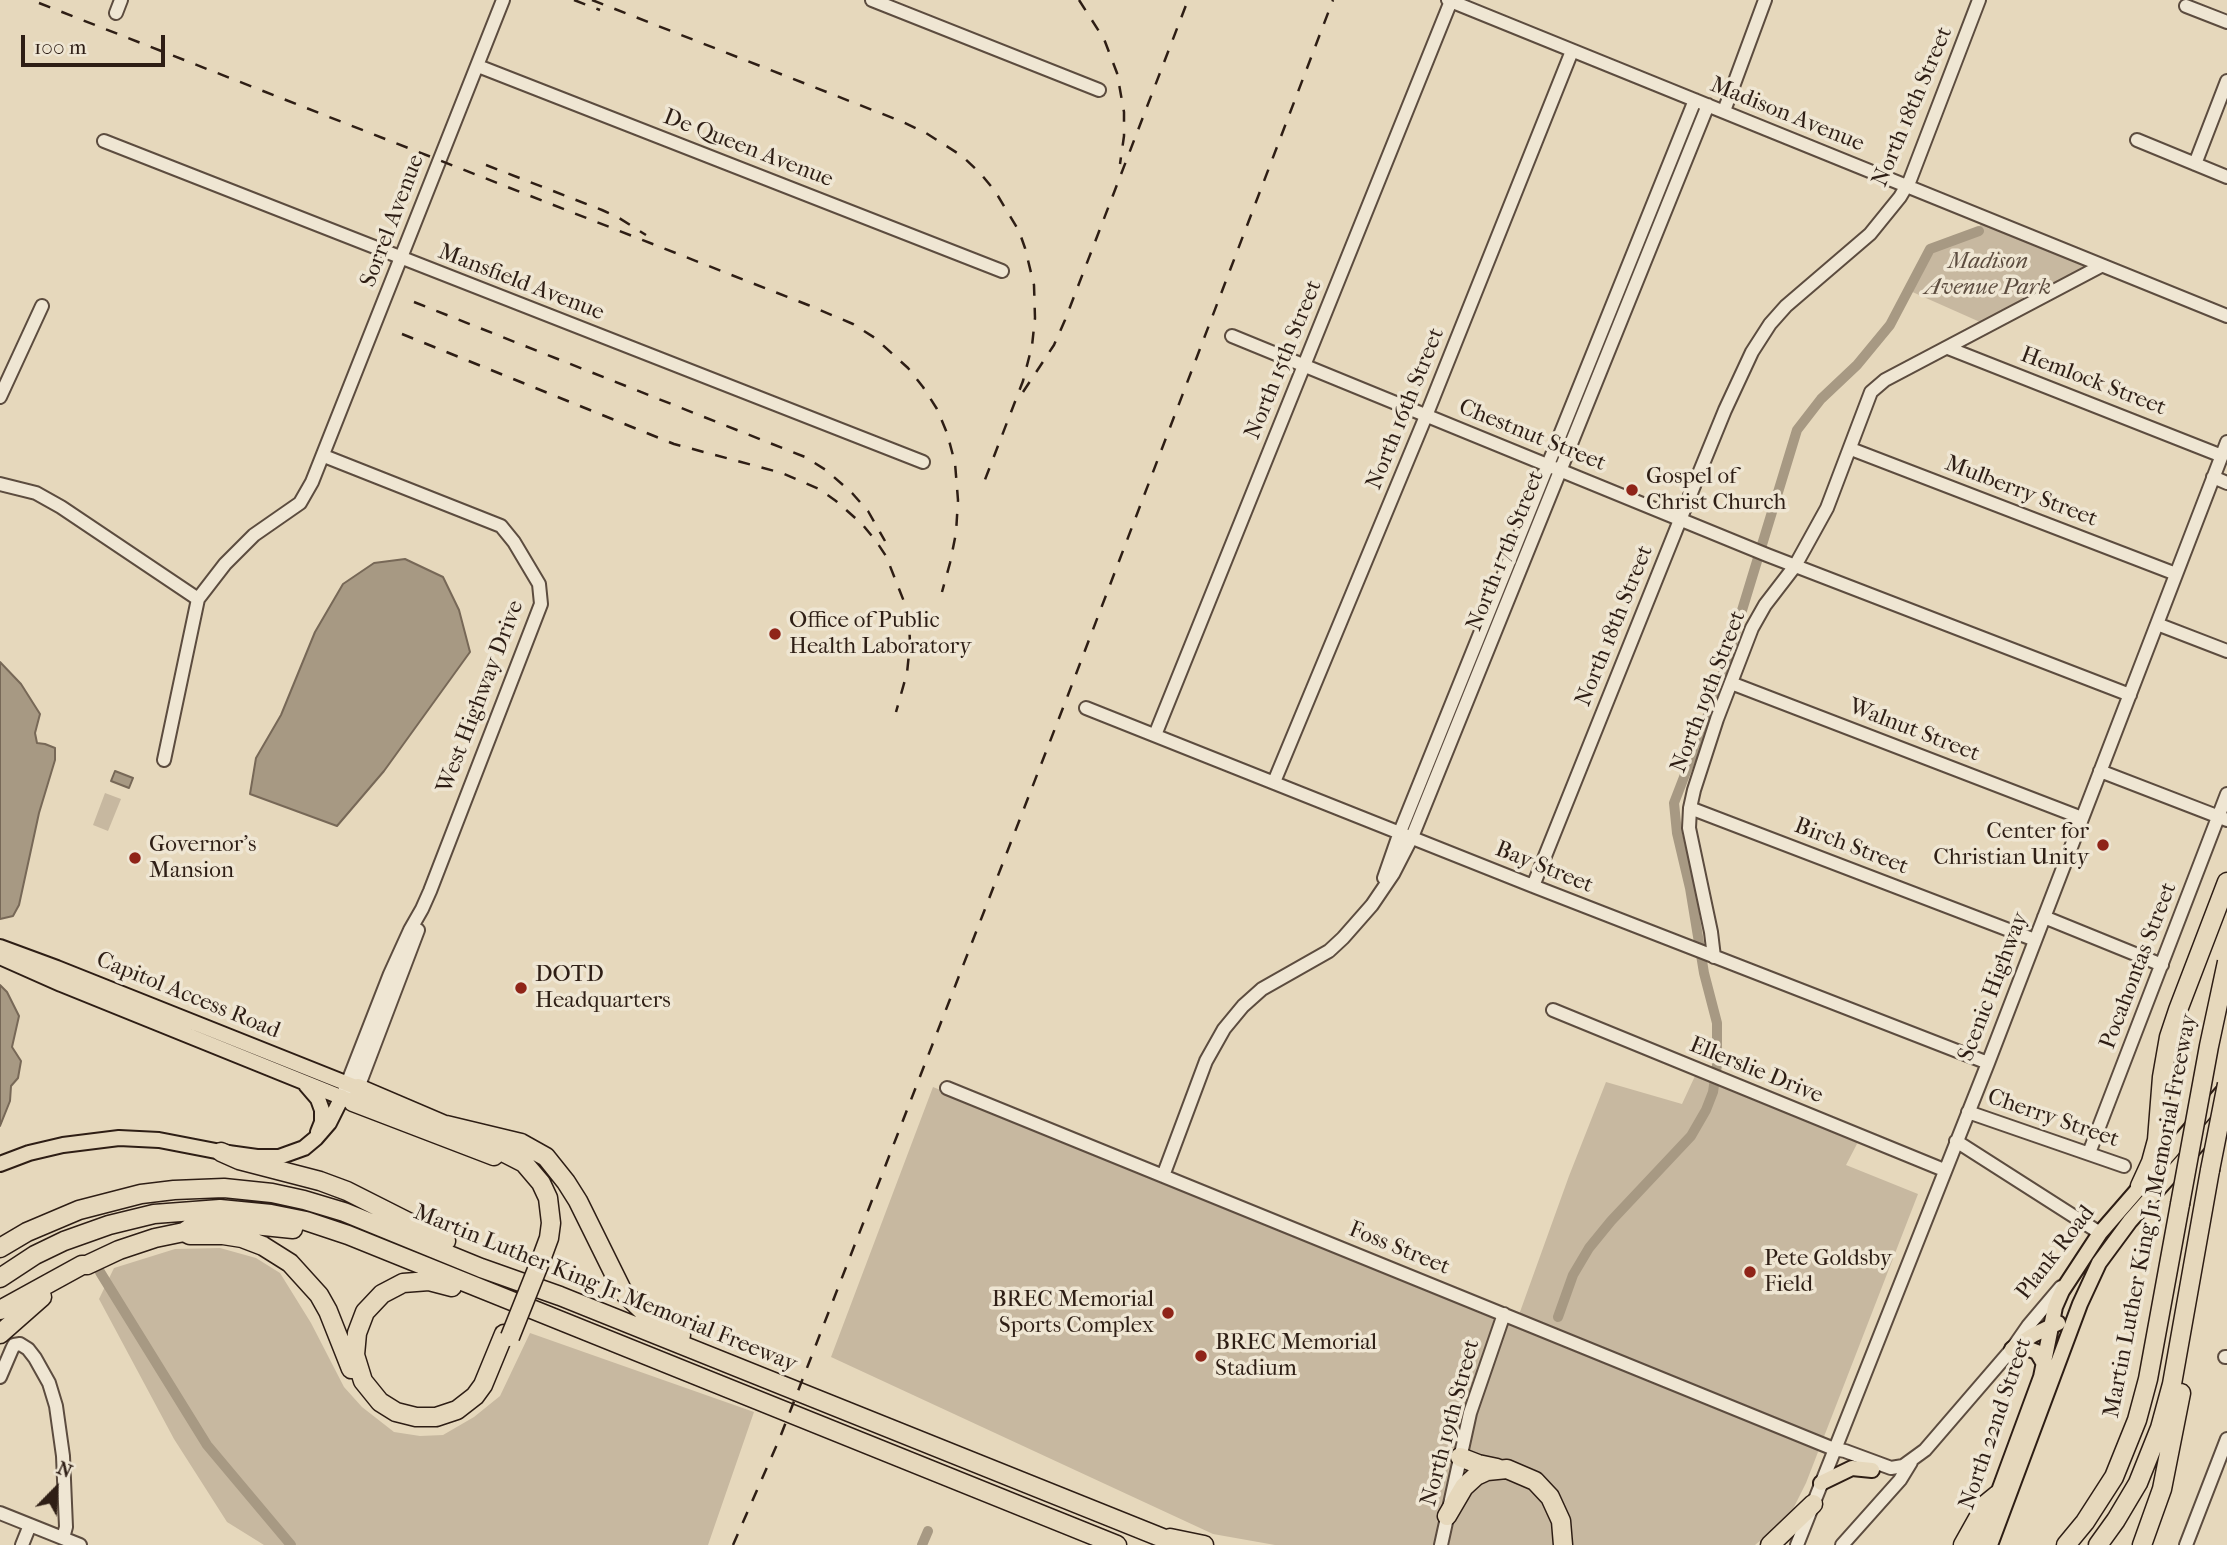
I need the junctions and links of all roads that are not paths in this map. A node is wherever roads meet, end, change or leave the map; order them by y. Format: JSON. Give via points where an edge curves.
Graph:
{"nodes":[{"id":1,"x":503,"y":0,"type":"edge"},
{"id":2,"x":872,"y":0,"type":"edge"},
{"id":3,"x":1765,"y":0,"type":"edge"},
{"id":4,"x":1979,"y":0,"type":"edge"},
{"id":5,"x":1450,"y":1,"type":"edge"},
{"id":6,"x":2186,"y":6,"type":"dead end"},
{"id":7,"x":2227,"y":22,"type":"edge"},
{"id":8,"x":1572,"y":51,"type":"junction"},
{"id":9,"x":478,"y":66,"type":"junction"},
{"id":10,"x":2227,"y":81,"type":"edge"},
{"id":11,"x":1099,"y":90,"type":"dead end"},
{"id":12,"x":1695,"y":100,"type":"junction"},
{"id":13,"x":1708,"y":105,"type":"junction"},
{"id":14,"x":1724,"y":111,"type":"junction"},
{"id":15,"x":2137,"y":140,"type":"dead end"},
{"id":16,"x":104,"y":141,"type":"dead end"},
{"id":17,"x":2195,"y":164,"type":"junction"},
{"id":18,"x":2227,"y":177,"type":"edge"},
{"id":19,"x":1907,"y":186,"type":"junction"},
{"id":20,"x":402,"y":260,"type":"junction"},
{"id":21,"x":2101,"y":266,"type":"junction"},
{"id":22,"x":1002,"y":271,"type":"dead end"},
{"id":23,"x":42,"y":306,"type":"dead end"},
{"id":24,"x":2227,"y":316,"type":"edge"},
{"id":25,"x":1232,"y":336,"type":"dead end"},
{"id":26,"x":1598,"y":339,"type":"junction"},
{"id":27,"x":1612,"y":345,"type":"junction"},
{"id":28,"x":1948,"y":348,"type":"junction"},
{"id":29,"x":1304,"y":366,"type":"junction"},
{"id":30,"x":0,"y":397,"type":"edge"},
{"id":31,"x":1426,"y":416,"type":"junction"},
{"id":32,"x":2227,"y":442,"type":"edge"},
{"id":33,"x":1851,"y":449,"type":"junction"},
{"id":34,"x":324,"y":456,"type":"junction"},
{"id":35,"x":2222,"y":456,"type":"junction"},
{"id":36,"x":923,"y":462,"type":"dead end"},
{"id":37,"x":1547,"y":465,"type":"junction"},
{"id":38,"x":1561,"y":471,"type":"junction"},
{"id":39,"x":2213,"y":477,"type":"junction"},
{"id":40,"x":2227,"y":483,"type":"edge"},
{"id":41,"x":0,"y":484,"type":"edge"},
{"id":42,"x":1680,"y":520,"type":"junction"},
{"id":43,"x":1795,"y":566,"type":"junction"},
{"id":44,"x":2176,"y":574,"type":"junction"},
{"id":45,"x":198,"y":599,"type":"junction"},
{"id":46,"x":2157,"y":624,"type":"junction"},
{"id":47,"x":2227,"y":651,"type":"edge"},
{"id":48,"x":1731,"y":683,"type":"junction"},
{"id":49,"x":2130,"y":695,"type":"junction"},
{"id":50,"x":1454,"y":697,"type":"junction"},
{"id":51,"x":1467,"y":703,"type":"junction"},
{"id":52,"x":1086,"y":708,"type":"dead end"},
{"id":53,"x":1155,"y":735,"type":"junction"},
{"id":54,"x":164,"y":760,"type":"dead end"},
{"id":55,"x":2100,"y":771,"type":"junction"},
{"id":56,"x":1274,"y":782,"type":"junction"},
{"id":57,"x":2227,"y":794,"type":"edge"},
{"id":58,"x":1690,"y":808,"type":"junction"},
{"id":59,"x":2082,"y":818,"type":"junction"},
{"id":60,"x":2223,"y":818,"type":"edge"},
{"id":61,"x":1406,"y":835,"type":"junction"},
{"id":62,"x":2227,"y":882,"type":"edge"},
{"id":63,"x":1533,"y":886,"type":"junction"},
{"id":64,"x":2044,"y":917,"type":"junction"},
{"id":65,"x":2035,"y":940,"type":"junction"},
{"id":66,"x":0,"y":947,"type":"edge"},
{"id":67,"x":1711,"y":956,"type":"junction"},
{"id":68,"x":0,"y":957,"type":"edge"},
{"id":69,"x":2227,"y":962,"type":"edge"},
{"id":70,"x":2162,"y":965,"type":"junction"},
{"id":71,"x":1553,"y":1010,"type":"dead end"},
{"id":72,"x":1988,"y":1063,"type":"junction"},
{"id":73,"x":299,"y":1080,"type":"junction"},
{"id":74,"x":2227,"y":1085,"type":"edge"},
{"id":75,"x":947,"y":1088,"type":"dead end"},
{"id":76,"x":350,"y":1093,"type":"junction"},
{"id":77,"x":2227,"y":1111,"type":"edge"},
{"id":78,"x":1968,"y":1112,"type":"junction"},
{"id":79,"x":446,"y":1125,"type":"junction"},
{"id":80,"x":316,"y":1138,"type":"junction"},
{"id":81,"x":1956,"y":1141,"type":"junction"},
{"id":82,"x":221,"y":1152,"type":"junction"},
{"id":83,"x":2089,"y":1153,"type":"junction"},
{"id":84,"x":0,"y":1164,"type":"edge"},
{"id":85,"x":2124,"y":1166,"type":"dead end"},
{"id":86,"x":1944,"y":1170,"type":"junction"},
{"id":87,"x":1163,"y":1176,"type":"junction"},
{"id":88,"x":2140,"y":1186,"type":"junction"},
{"id":89,"x":184,"y":1232,"type":"junction"},
{"id":90,"x":2100,"y":1233,"type":"junction"},
{"id":91,"x":348,"y":1235,"type":"junction"},
{"id":92,"x":0,"y":1248,"type":"edge"},
{"id":93,"x":539,"y":1256,"type":"junction"},
{"id":94,"x":87,"y":1265,"type":"junction"},
{"id":95,"x":2193,"y":1268,"type":"junction"},
{"id":96,"x":2069,"y":1277,"type":"junction"},
{"id":97,"x":0,"y":1278,"type":"edge"},
{"id":98,"x":560,"y":1296,"type":"junction"},
{"id":99,"x":2080,"y":1304,"type":"junction"},
{"id":100,"x":0,"y":1310,"type":"edge"},
{"id":101,"x":1504,"y":1314,"type":"junction"},
{"id":102,"x":2052,"y":1326,"type":"junction"},
{"id":103,"x":0,"y":1335,"type":"edge"},
{"id":104,"x":507,"y":1336,"type":"junction"},
{"id":105,"x":598,"y":1336,"type":"junction"},
{"id":106,"x":2015,"y":1347,"type":"junction"},
{"id":107,"x":725,"y":1363,"type":"junction"},
{"id":108,"x":2044,"y":1364,"type":"junction"},
{"id":109,"x":0,"y":1377,"type":"edge"},
{"id":110,"x":2227,"y":1439,"type":"edge"},
{"id":111,"x":1834,"y":1449,"type":"junction"},
{"id":112,"x":1920,"y":1454,"type":"junction"},
{"id":113,"x":1460,"y":1457,"type":"junction"},
{"id":114,"x":1507,"y":1469,"type":"junction"},
{"id":115,"x":1872,"y":1470,"type":"junction"},
{"id":116,"x":1903,"y":1475,"type":"junction"},
{"id":117,"x":1821,"y":1483,"type":"junction"},
{"id":118,"x":1997,"y":1495,"type":"junction"},
{"id":119,"x":1813,"y":1504,"type":"junction"},
{"id":120,"x":0,"y":1513,"type":"edge"},
{"id":121,"x":1043,"y":1515,"type":"junction"},
{"id":122,"x":1447,"y":1517,"type":"junction"},
{"id":123,"x":30,"y":1525,"type":"junction"},
{"id":124,"x":1161,"y":1536,"type":"junction"},
{"id":125,"x":63,"y":1538,"type":"junction"},
{"id":126,"x":22,"y":1545,"type":"edge"},
{"id":127,"x":80,"y":1545,"type":"edge"},
{"id":128,"x":1088,"y":1545,"type":"edge"},
{"id":129,"x":1117,"y":1545,"type":"edge"},
{"id":130,"x":1180,"y":1545,"type":"edge"},
{"id":131,"x":1204,"y":1545,"type":"edge"},
{"id":132,"x":1441,"y":1545,"type":"edge"},
{"id":133,"x":1563,"y":1545,"type":"edge"},
{"id":134,"x":1770,"y":1545,"type":"edge"},
{"id":135,"x":1797,"y":1545,"type":"edge"},
{"id":136,"x":1842,"y":1545,"type":"edge"},
{"id":137,"x":1963,"y":1545,"type":"edge"},
{"id":138,"x":1979,"y":1545,"type":"edge"},
{"id":139,"x":1990,"y":1545,"type":"edge"},
{"id":140,"x":2066,"y":1545,"type":"edge"},
{"id":141,"x":2098,"y":1545,"type":"edge"},
{"id":142,"x":2142,"y":1545,"type":"edge"},
{"id":143,"x":2186,"y":1545,"type":"edge"}],
"edges":[{"from":1,"to":9,"type":"street","name":"Sorrel Avenue"},
{"from":2,"to":11,"type":"street"},
{"from":3,"to":14,"type":"street"},
{"from":4,"to":19,"type":"street","name":"North 18th Street"},
{"from":5,"to":8,"type":"street","name":"Madison Avenue"},
{"from":5,"to":29,"type":"street","name":"North 15th Street"},
{"from":6,"to":7,"type":"street"},
{"from":8,"to":12,"type":"street","name":"Madison Avenue"},
{"from":8,"to":31,"type":"street","name":"North 16th Street"},
{"from":9,"to":20,"type":"street","name":"Sorrel Avenue"},
{"from":9,"to":22,"type":"street","name":"De Queen Avenue"},
{"from":10,"to":17,"type":"street"},
{"from":12,"to":13,"type":"street","name":"Madison Avenue"},
{"from":12,"to":26,"type":"street","name":"North 17th Street"},
{"from":13,"to":14,"type":"street","name":"Madison Avenue"},
{"from":13,"to":27,"type":"street","name":"North 17th Street"},
{"from":14,"to":19,"type":"street","name":"Madison Avenue"},
{"from":15,"to":17,"type":"street"},
{"from":16,"to":20,"type":"street","name":"Mansfield Avenue"},
{"from":17,"to":18,"type":"street"},
{"from":19,"to":21,"type":"street","name":"Madison Avenue"},
{"from":19,"to":42,"type":"street","name":"North 18th Street","via":[[1870,234],[1786,306],[1763,335],[1725,410]]},
{"from":20,"to":34,"type":"street","name":"Sorrel Avenue"},
{"from":20,"to":36,"type":"street","name":"Mansfield Avenue"},
{"from":21,"to":24,"type":"street","name":"Madison Avenue"},
{"from":21,"to":28,"type":"street","name":"North 19th Street"},
{"from":23,"to":30,"type":"street"},
{"from":25,"to":29,"type":"street","name":"Chestnut Street"},
{"from":26,"to":27,"type":"street"},
{"from":26,"to":37,"type":"street","name":"North 17th Street"},
{"from":27,"to":38,"type":"street","name":"North 17th Street"},
{"from":28,"to":33,"type":"street","name":"North 19th Street","via":[[1876,386]]},
{"from":28,"to":35,"type":"street","name":"Hemlock Street"},
{"from":29,"to":31,"type":"street","name":"Chestnut Street"},
{"from":29,"to":53,"type":"street","name":"North 15th Street"},
{"from":31,"to":37,"type":"street","name":"Chestnut Street"},
{"from":31,"to":56,"type":"street","name":"North 16th Street"},
{"from":32,"to":35,"type":"street","name":"Scenic Highway"},
{"from":33,"to":43,"type":"street","name":"North 19th Street","via":[[1827,508]]},
{"from":33,"to":44,"type":"street","name":"Mulberry Street"},
{"from":34,"to":45,"type":"street","name":"Sorrel Avenue","via":[[300,503],[254,535]]},
{"from":34,"to":76,"type":"street","name":"West Highway Drive","via":[[501,526],[539,584],[541,604],[417,932]]},
{"from":35,"to":39,"type":"street","name":"Scenic Highway"},
{"from":37,"to":38,"type":"street","name":"Chestnut Street"},
{"from":37,"to":50,"type":"street","name":"North 17th Street"},
{"from":38,"to":42,"type":"street","name":"Chestnut Street"},
{"from":38,"to":51,"type":"street","name":"North 17th Street"},
{"from":39,"to":40,"type":"street"},
{"from":39,"to":44,"type":"street","name":"Scenic Highway"},
{"from":41,"to":45,"type":"street","via":[[36,493],[61,507]]},
{"from":42,"to":43,"type":"street","name":"Chestnut Street"},
{"from":42,"to":63,"type":"street","name":"North 18th Street"},
{"from":43,"to":48,"type":"street","name":"North 19th Street","via":[[1756,621]]},
{"from":43,"to":49,"type":"street","name":"Chestnut Street"},
{"from":44,"to":46,"type":"street","name":"Scenic Highway"},
{"from":45,"to":54,"type":"street"},
{"from":46,"to":47,"type":"street"},
{"from":46,"to":49,"type":"street","name":"Scenic Highway"},
{"from":48,"to":58,"type":"street","name":"North 19th Street"},
{"from":48,"to":59,"type":"street","name":"Walnut Street"},
{"from":49,"to":55,"type":"street","name":"Scenic Highway"},
{"from":50,"to":51,"type":"street"},
{"from":50,"to":61,"type":"street","name":"North 17th Street"},
{"from":51,"to":61,"type":"street","name":"North 17th Street"},
{"from":52,"to":53,"type":"street","name":"Bay Street"},
{"from":53,"to":56,"type":"street","name":"Bay Street"},
{"from":55,"to":59,"type":"street","name":"Scenic Highway"},
{"from":55,"to":60,"type":"street"},
{"from":56,"to":61,"type":"street","name":"Bay Street"},
{"from":57,"to":60,"type":"street","name":"Pocahontas Street"},
{"from":58,"to":65,"type":"street","name":"Birch Street"},
{"from":58,"to":67,"type":"street","name":"North 19th Street","via":[[1689,828],[1711,932]]},
{"from":59,"to":64,"type":"street","name":"Scenic Highway"},
{"from":60,"to":70,"type":"street","name":"Pocahontas Street"},
{"from":61,"to":63,"type":"street","name":"Bay Street"},
{"from":61,"to":87,"type":"street","name":"North 17th Street","via":[[1368,911],[1336,945],[1262,989],[1224,1029],[1206,1061]]},
{"from":62,"to":88,"type":"highway","via":[[2169,1037],[2157,1140]]},
{"from":63,"to":67,"type":"street","name":"Bay Street"},
{"from":64,"to":65,"type":"street","name":"Scenic Highway"},
{"from":64,"to":70,"type":"street"},
{"from":65,"to":72,"type":"street","name":"Scenic Highway"},
{"from":66,"to":76,"type":"main road","name":"Capitol Access Road"},
{"from":67,"to":72,"type":"street","name":"Bay Street"},
{"from":68,"to":73,"type":"main road","name":"Capitol Access Road"},
{"from":69,"to":140,"type":"highway","name":"Martin Luther King Jr Memorial Freeway","bridge":true,"via":[[2137,1420],[2114,1477]]},
{"from":70,"to":83,"type":"street","name":"Pocahontas Street"},
{"from":71,"to":86,"type":"street","name":"Ellerslie Drive"},
{"from":72,"to":78,"type":"street","name":"Scenic Highway"},
{"from":73,"to":76,"type":"main road","name":"Capitol Access Road"},
{"from":73,"to":80,"type":"main road","via":[[320,1104],[322,1122]]},
{"from":74,"to":88,"type":"main road","name":"Plank Road"},
{"from":74,"to":95,"type":"highway","bridge":true},
{"from":75,"to":87,"type":"street","name":"Foss Street"},
{"from":76,"to":79,"type":"highway"},
{"from":76,"to":80,"type":"main road"},
{"from":76,"to":93,"type":"highway","via":[[521,1171],[535,1186],[544,1209]]},
{"from":77,"to":99,"type":"main road","name":"Plank Road","via":[[2105,1253]]},
{"from":78,"to":81,"type":"street","name":"Scenic Highway"},
{"from":78,"to":83,"type":"street","name":"Cherry Street"},
{"from":79,"to":93,"type":"highway","via":[[517,1158],[537,1176],[551,1214],[549,1238]]},
{"from":79,"to":107,"type":"highway","via":[[521,1143],[546,1157],[578,1201],[629,1299]]},
{"from":80,"to":82,"type":"main road","via":[[279,1157]]},
{"from":81,"to":86,"type":"street","name":"Scenic Highway"},
{"from":81,"to":90,"type":"street"},
{"from":82,"to":84,"type":"main road","via":[[170,1141],[119,1138],[63,1145]]},
{"from":82,"to":98,"type":"highway","via":[[347,1191]]},
{"from":83,"to":85,"type":"street","name":"Cherry Street"},
{"from":86,"to":111,"type":"street","name":"Scenic Highway"},
{"from":87,"to":101,"type":"street","name":"Foss Street"},
{"from":88,"to":90,"type":"main road","name":"Plank Road"},
{"from":89,"to":91,"type":"highway","via":[[240,1225]]},
{"from":89,"to":94,"type":"highway","via":[[134,1244]]},
{"from":89,"to":104,"type":"highway","via":[[242,1238],[290,1263],[319,1295],[367,1398],[404,1422],[438,1423],[473,1406],[489,1388]]},
{"from":90,"to":96,"type":"main road","name":"Plank Road"},
{"from":91,"to":97,"type":"highway","name":"Martin Luther King Jr Memorial Freeway","via":[[306,1221],[255,1212],[170,1212],[76,1236]]},
{"from":91,"to":105,"type":"highway","name":"Martin Luther King Jr Memorial Freeway"},
{"from":92,"to":98,"type":"highway","name":"Martin Luther King Jr Memorial Freeway","via":[[65,1215],[125,1197],[174,1190],[242,1189],[344,1212]]},
{"from":93,"to":104,"type":"highway"},
{"from":94,"to":100,"type":"highway"},
{"from":94,"to":103,"type":"highway","via":[[34,1303]]},
{"from":95,"to":141,"type":"highway","via":[[2172,1384],[2154,1448],[2131,1496]]},
{"from":95,"to":142,"type":"highway","via":[[2184,1378],[2166,1474]]},
{"from":96,"to":102,"type":"main road","name":"North 22nd Street"},
{"from":96,"to":106,"type":"street","name":"Plank Road"},
{"from":98,"to":107,"type":"highway","name":"Martin Luther King Jr Memorial Freeway"},
{"from":99,"to":102,"type":"main road"},
{"from":99,"to":139,"type":"main road","name":"North 22nd Street"},
{"from":101,"to":111,"type":"street","name":"Foss Street"},
{"from":101,"to":113,"type":"street","name":"North 19th Street","via":[[1474,1399]]},
{"from":102,"to":106,"type":"main road"},
{"from":102,"to":108,"type":"main road","name":"North 22nd Street"},
{"from":104,"to":105,"type":"highway","via":[[475,1396],[451,1413],[430,1418],[403,1415],[380,1402],[363,1381],[355,1355],[358,1327],[370,1305],[396,1286],[419,1281],[447,1285],[504,1308]]},
{"from":105,"to":121,"type":"highway","name":"Martin Luther King Jr Memorial Freeway"},
{"from":106,"to":108,"type":"main road","via":[[2024,1345],[2037,1352]]},
{"from":106,"to":112,"type":"street","name":"Plank Road"},
{"from":107,"to":124,"type":"highway","name":"Martin Luther King Jr Memorial Freeway"},
{"from":108,"to":118,"type":"main road","name":"North 22nd Street"},
{"from":109,"to":125,"type":"street","via":[[18,1344],[28,1349],[49,1383],[56,1406],[65,1494]]},
{"from":110,"to":143,"type":"street"},
{"from":111,"to":112,"type":"street","via":[[1891,1468]]},
{"from":111,"to":115,"type":"street"},
{"from":111,"to":117,"type":"street","name":"Scenic Highway"},
{"from":112,"to":116,"type":"street","name":"Plank Road"},
{"from":113,"to":114,"type":"highway"},
{"from":113,"to":122,"type":"street","name":"North 19th Street"},
{"from":114,"to":122,"type":"highway","via":[[1476,1476]]},
{"from":114,"to":133,"type":"highway","via":[[1535,1481],[1550,1497],[1561,1521]]},
{"from":115,"to":116,"type":"street"},
{"from":115,"to":117,"type":"main road","via":[[1852,1468]]},
{"from":116,"to":136,"type":"street","name":"Plank Road"},
{"from":117,"to":119,"type":"street","name":"Scenic Highway"},
{"from":118,"to":137,"type":"highway","via":[[1986,1504]]},
{"from":118,"to":138,"type":"main road","name":"North 22nd Street"},
{"from":119,"to":134,"type":"highway"},
{"from":119,"to":135,"type":"street","name":"Scenic Highway"},
{"from":120,"to":123,"type":"street"},
{"from":121,"to":128,"type":"highway"},
{"from":121,"to":129,"type":"highway","name":"Martin Luther King Jr Memorial Freeway"},
{"from":122,"to":132,"type":"street","name":"North 19th Street"},
{"from":123,"to":125,"type":"street"},
{"from":123,"to":126,"type":"street"},
{"from":124,"to":130,"type":"highway","name":"Martin Luther King Jr Memorial Freeway"},
{"from":124,"to":131,"type":"highway"},
{"from":125,"to":127,"type":"street"}]}
